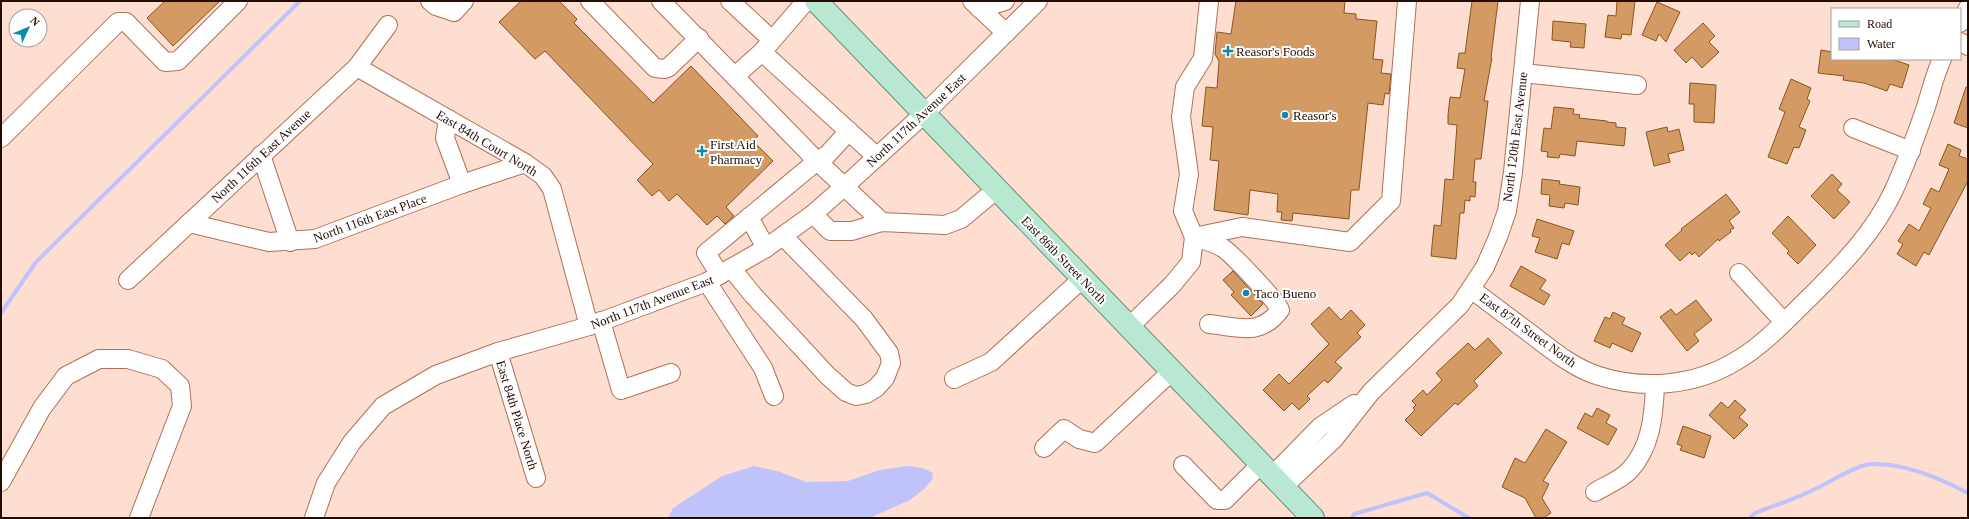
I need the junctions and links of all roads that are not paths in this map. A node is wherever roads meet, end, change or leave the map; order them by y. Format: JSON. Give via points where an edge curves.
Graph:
{"nodes":[{"id":1,"x":238,"y":1,"type":"edge"},
{"id":2,"x":430,"y":1,"type":"edge"},
{"id":3,"x":464,"y":1,"type":"edge"},
{"id":4,"x":590,"y":1,"type":"edge"},
{"id":5,"x":661,"y":1,"type":"edge"},
{"id":6,"x":730,"y":1,"type":"edge"},
{"id":7,"x":806,"y":1,"type":"edge"},
{"id":8,"x":816,"y":1,"type":"edge"},
{"id":9,"x":1005,"y":1,"type":"edge"},
{"id":10,"x":1038,"y":1,"type":"edge"},
{"id":11,"x":1209,"y":1,"type":"edge"},
{"id":12,"x":1407,"y":1,"type":"edge"},
{"id":13,"x":1530,"y":1,"type":"edge"},
{"id":14,"x":976,"y":5,"type":"edge"},
{"id":15,"x":1968,"y":8,"type":"edge"},
{"id":16,"x":1961,"y":21,"type":"edge"},
{"id":17,"x":388,"y":25,"type":"dead end"},
{"id":18,"x":1006,"y":33,"type":"junction"},
{"id":19,"x":699,"y":38,"type":"junction"},
{"id":20,"x":767,"y":46,"type":"junction"},
{"id":21,"x":1942,"y":60,"type":"edge"},
{"id":22,"x":357,"y":67,"type":"junction"},
{"id":23,"x":1522,"y":73,"type":"junction"},
{"id":24,"x":735,"y":76,"type":"junction"},
{"id":25,"x":1637,"y":85,"type":"dead end"},
{"id":26,"x":925,"y":113,"type":"junction"},
{"id":27,"x":448,"y":119,"type":"junction"},
{"id":28,"x":1853,"y":128,"type":"dead end"},
{"id":29,"x":849,"y":131,"type":"junction"},
{"id":30,"x":1,"y":138,"type":"edge"},
{"id":31,"x":1911,"y":152,"type":"junction"},
{"id":32,"x":261,"y":155,"type":"junction"},
{"id":33,"x":877,"y":157,"type":"junction"},
{"id":34,"x":817,"y":161,"type":"junction"},
{"id":35,"x":525,"y":163,"type":"junction"},
{"id":36,"x":462,"y":184,"type":"junction"},
{"id":37,"x":845,"y":186,"type":"junction"},
{"id":38,"x":997,"y":189,"type":"junction"},
{"id":39,"x":813,"y":214,"type":"junction"},
{"id":40,"x":749,"y":217,"type":"junction"},
{"id":41,"x":882,"y":222,"type":"junction"},
{"id":42,"x":189,"y":223,"type":"junction"},
{"id":43,"x":782,"y":236,"type":"junction"},
{"id":44,"x":1194,"y":236,"type":"junction"},
{"id":45,"x":290,"y":242,"type":"junction"},
{"id":46,"x":766,"y":248,"type":"junction"},
{"id":47,"x":1739,"y":273,"type":"dead end"},
{"id":48,"x":719,"y":275,"type":"junction"},
{"id":49,"x":1083,"y":278,"type":"junction"},
{"id":50,"x":128,"y":280,"type":"dead end"},
{"id":51,"x":1471,"y":289,"type":"junction"},
{"id":52,"x":1784,"y":322,"type":"junction"},
{"id":53,"x":595,"y":324,"type":"junction"},
{"id":54,"x":1209,"y":324,"type":"dead end"},
{"id":55,"x":1129,"y":327,"type":"junction"},
{"id":56,"x":498,"y":352,"type":"junction"},
{"id":57,"x":1172,"y":372,"type":"junction"},
{"id":58,"x":671,"y":373,"type":"dead end"},
{"id":59,"x":954,"y":379,"type":"dead end"},
{"id":60,"x":1655,"y":385,"type":"junction"},
{"id":61,"x":774,"y":396,"type":"dead end"},
{"id":62,"x":1044,"y":448,"type":"dead end"},
{"id":63,"x":1182,"y":466,"type":"dead end"},
{"id":64,"x":1272,"y":476,"type":"junction"},
{"id":65,"x":536,"y":478,"type":"dead end"},
{"id":66,"x":1,"y":482,"type":"edge"},
{"id":67,"x":1595,"y":492,"type":"dead end"},
{"id":68,"x":139,"y":518,"type":"edge"},
{"id":69,"x":314,"y":518,"type":"edge"},
{"id":70,"x":1313,"y":518,"type":"edge"}],
"edges":[{"from":1,"to":30,"type":"street","via":[[178,61],[165,62],[126,22],[118,22]]},
{"from":2,"to":3,"type":"street","via":[[436,6],[454,12]]},
{"from":4,"to":19,"type":"street","via":[[655,68],[669,67]]},
{"from":5,"to":19,"type":"street"},
{"from":6,"to":20,"type":"street"},
{"from":7,"to":20,"type":"street"},
{"from":8,"to":26,"type":"main road","name":"East 86th Street North"},
{"from":9,"to":14,"type":"street"},
{"from":10,"to":18,"type":"street","name":"North 117th Avenue East"},
{"from":11,"to":44,"type":"street","via":[[1203,58],[1185,87],[1182,117],[1189,174],[1183,211]]},
{"from":12,"to":44,"type":"street","via":[[1391,201],[1350,242],[1242,227]]},
{"from":13,"to":23,"type":"street","name":"North 120th East Avenue"},
{"from":14,"to":18,"type":"street"},
{"from":15,"to":16,"type":"street"},
{"from":17,"to":22,"type":"street","name":"North 116th East Avenue"},
{"from":18,"to":26,"type":"street","name":"North 117th Avenue East"},
{"from":19,"to":24,"type":"street"},
{"from":20,"to":24,"type":"street"},
{"from":20,"to":29,"type":"street"},
{"from":21,"to":31,"type":"street","name":"East 87th Street North"},
{"from":22,"to":27,"type":"street","name":"East 84th Court North"},
{"from":22,"to":32,"type":"street","name":"North 116th East Avenue"},
{"from":23,"to":25,"type":"street"},
{"from":23,"to":51,"type":"street","name":"North 120th East Avenue","via":[[1507,211],[1485,267]]},
{"from":24,"to":34,"type":"street"},
{"from":26,"to":33,"type":"street","name":"North 117th Avenue East"},
{"from":26,"to":38,"type":"main road","name":"East 86th Street North"},
{"from":27,"to":35,"type":"street","name":"East 84th Court North"},
{"from":27,"to":36,"type":"street","via":[[445,138]]},
{"from":28,"to":31,"type":"street"},
{"from":29,"to":33,"type":"street"},
{"from":29,"to":34,"type":"street","via":[[827,155]]},
{"from":31,"to":52,"type":"street","name":"East 87th Street North","via":[[1892,194],[1858,245],[1839,268]]},
{"from":32,"to":42,"type":"street","name":"North 116th East Avenue"},
{"from":32,"to":45,"type":"street"},
{"from":33,"to":37,"type":"street","name":"North 117th Avenue East"},
{"from":34,"to":37,"type":"street"},
{"from":34,"to":40,"type":"street"},
{"from":35,"to":36,"type":"street","name":"North 116th East Place"},
{"from":35,"to":53,"type":"street","name":"East 84th Court North","via":[[543,176],[552,189]]},
{"from":36,"to":45,"type":"street","name":"North 116th East Place","via":[[315,239]]},
{"from":37,"to":39,"type":"street","name":"North 117th Avenue East"},
{"from":37,"to":41,"type":"street"},
{"from":38,"to":41,"type":"street","via":[[961,219],[946,225]]},
{"from":38,"to":49,"type":"main road","name":"East 86th Street North"},
{"from":39,"to":41,"type":"street","via":[[830,231],[852,231]]},
{"from":39,"to":43,"type":"street","name":"North 117th Avenue East"},
{"from":40,"to":46,"type":"street"},
{"from":40,"to":48,"type":"street","via":[[706,253]]},
{"from":42,"to":45,"type":"street","name":"North 116th East Place","via":[[269,242]]},
{"from":42,"to":50,"type":"street","name":"North 116th East Avenue"},
{"from":43,"to":46,"type":"street","name":"North 117th Avenue East"},
{"from":43,"to":48,"type":"street","via":[[864,319],[889,353],[891,363],[884,378],[871,391],[856,396],[842,388],[753,295]]},
{"from":44,"to":54,"type":"street","via":[[1223,248],[1270,295],[1280,310],[1266,325],[1255,328]]},
{"from":44,"to":55,"type":"street","via":[[1191,262]]},
{"from":46,"to":48,"type":"street","name":"North 117th Avenue East"},
{"from":47,"to":52,"type":"street"},
{"from":48,"to":53,"type":"street","name":"North 117th Avenue East"},
{"from":48,"to":61,"type":"street"},
{"from":49,"to":55,"type":"main road","name":"East 86th Street North"},
{"from":49,"to":59,"type":"street","via":[[991,362]]},
{"from":51,"to":60,"type":"street","name":"East 87th Street North","via":[[1559,355],[1582,369],[1625,382]]},
{"from":51,"to":64,"type":"street","name":"North 120th East Avenue","via":[[1455,310],[1371,392],[1320,428]]},
{"from":52,"to":60,"type":"street","name":"East 87th Street North","via":[[1736,362],[1711,374]]},
{"from":53,"to":56,"type":"street","name":"North 117th Avenue East"},
{"from":53,"to":58,"type":"street","name":"East 84th Court North","via":[[621,390]]},
{"from":55,"to":57,"type":"main road","name":"East 86th Street North"},
{"from":56,"to":65,"type":"street","name":"East 84th Place North"},
{"from":56,"to":69,"type":"street","name":"North 117th Avenue East","via":[[436,374],[383,406],[352,442],[326,483]]},
{"from":57,"to":62,"type":"street","via":[[1095,443],[1079,439],[1064,429]]},
{"from":57,"to":64,"type":"main road","name":"East 86th Street North"},
{"from":60,"to":67,"type":"street","via":[[1652,426],[1645,446],[1628,472]]},
{"from":63,"to":64,"type":"street","name":"North 120th East Avenue","via":[[1217,500],[1225,500]]},
{"from":64,"to":70,"type":"main road","name":"East 86th Street North"},
{"from":66,"to":68,"type":"street","via":[[42,408],[66,376],[99,359],[128,359],[162,369],[180,386],[182,406]]}]}
